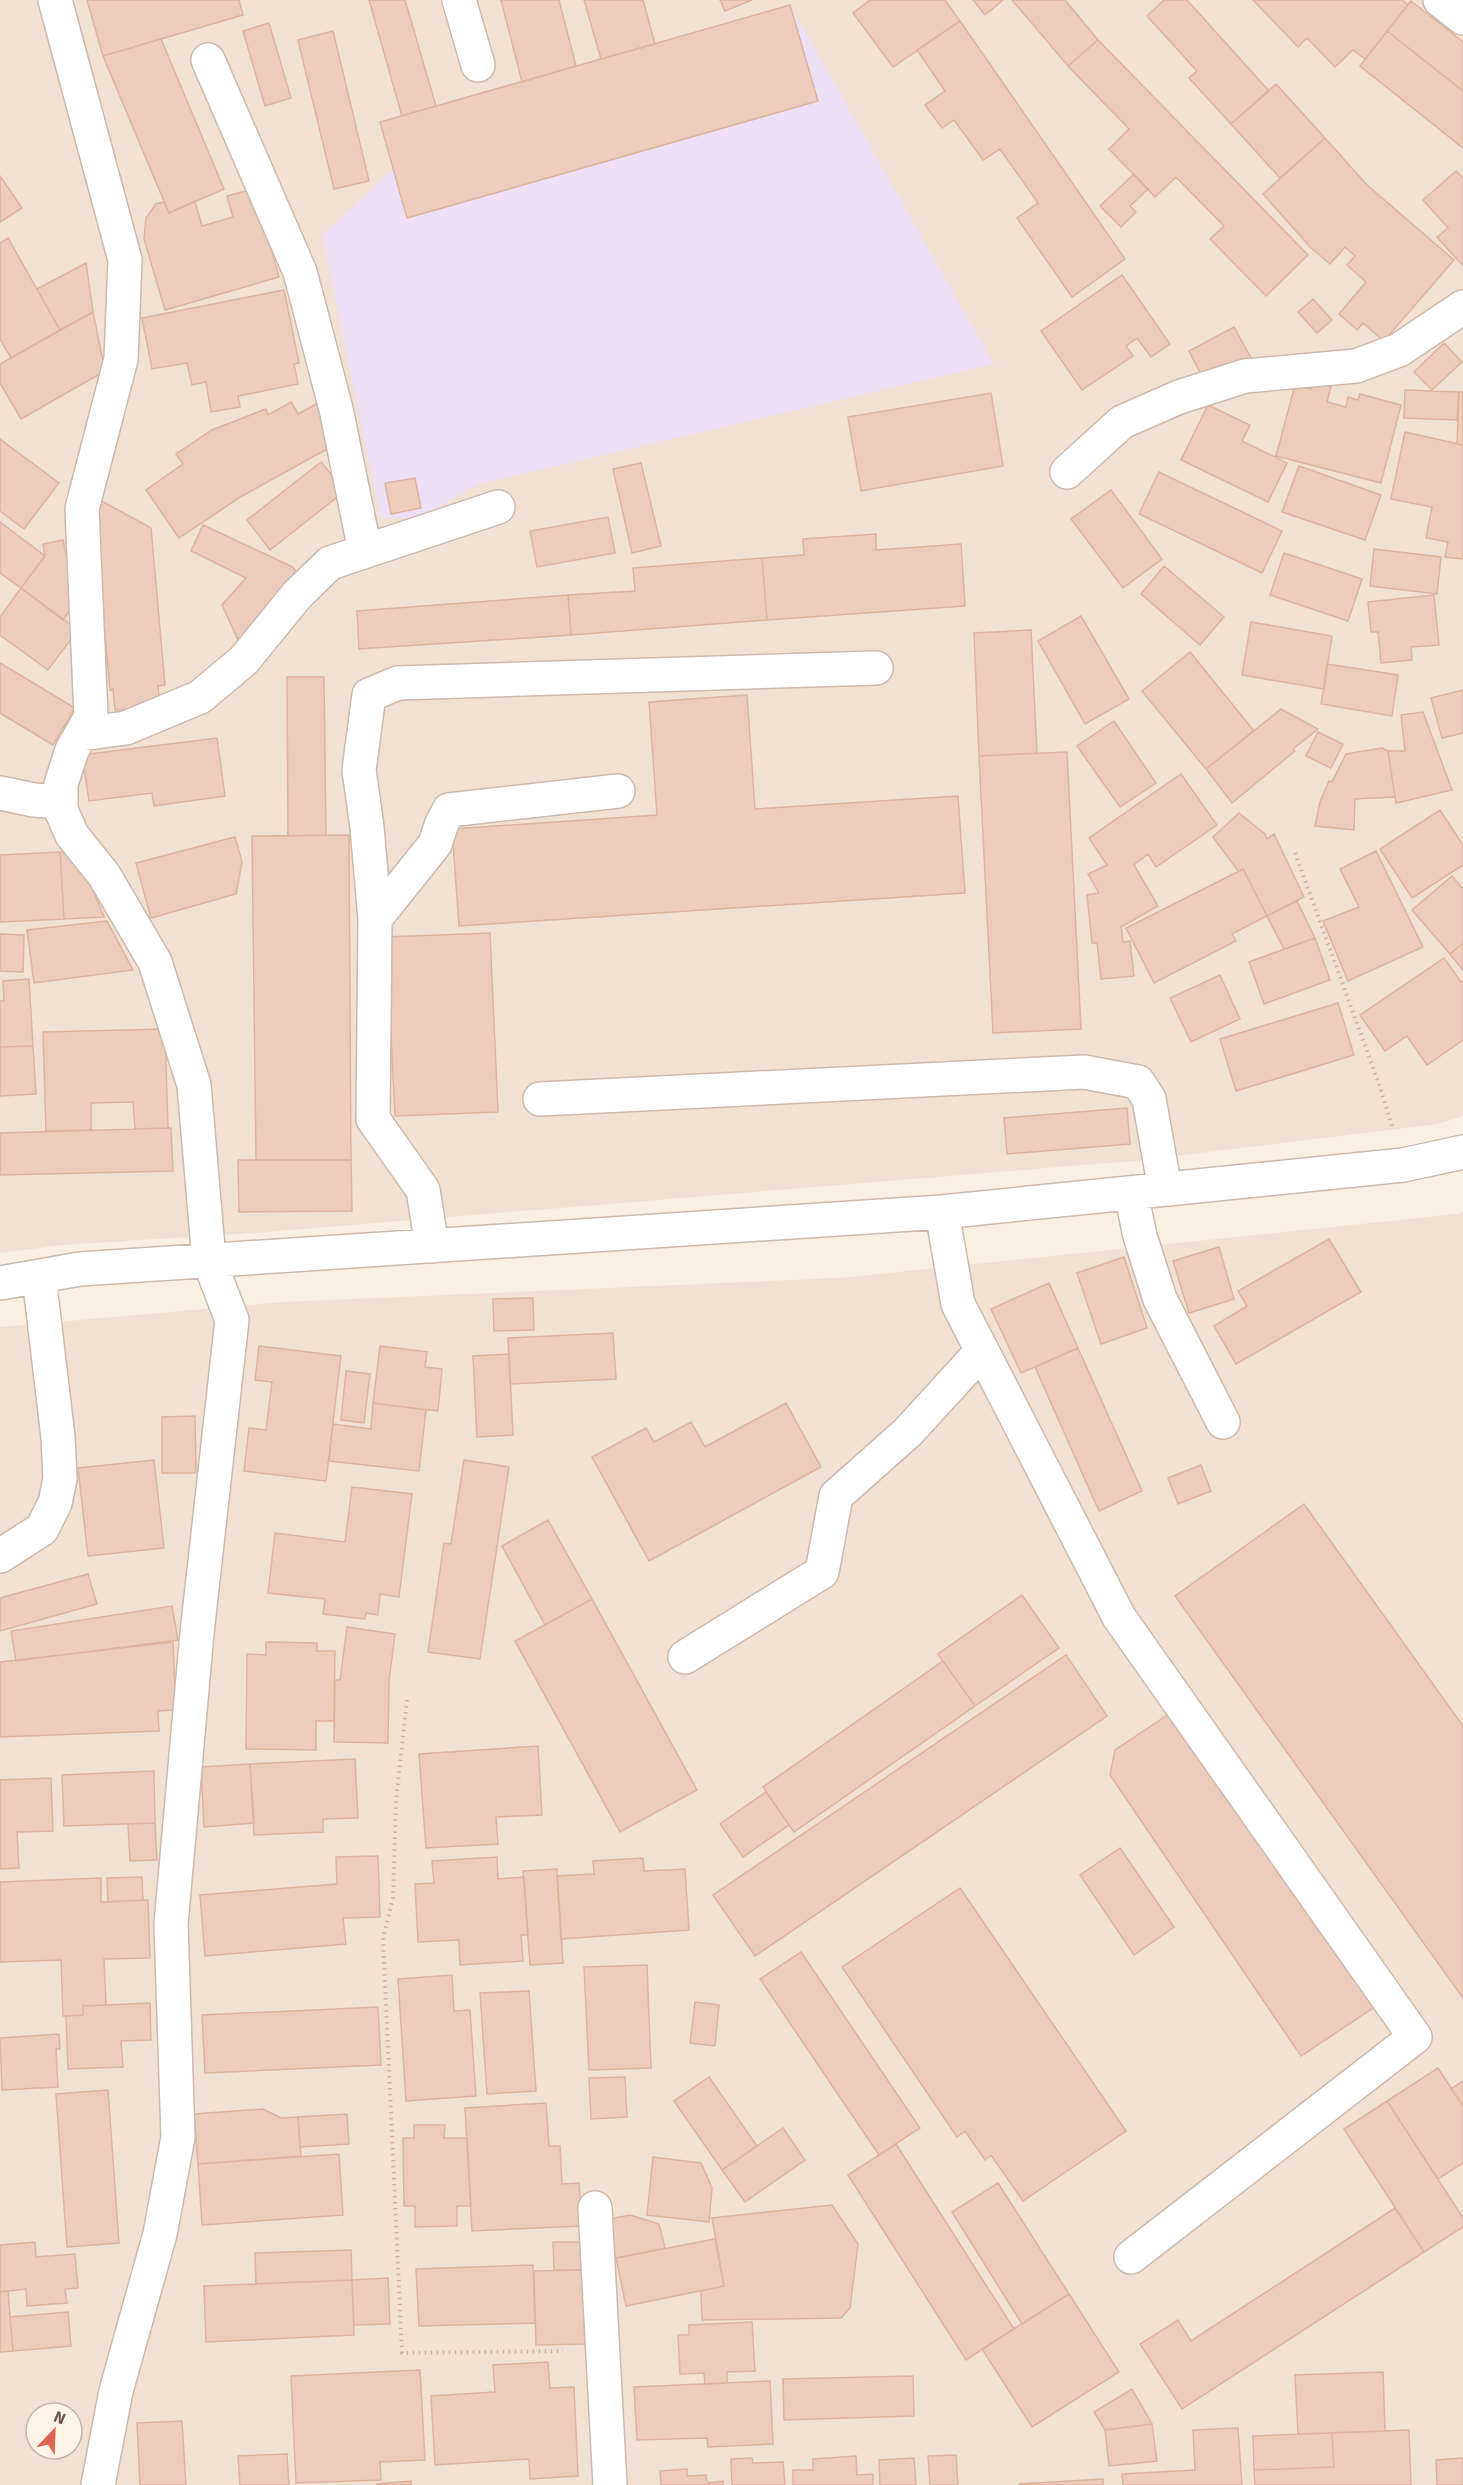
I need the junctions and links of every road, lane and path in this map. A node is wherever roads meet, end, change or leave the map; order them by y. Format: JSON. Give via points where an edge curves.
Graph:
{"nodes":[{"id":1,"x":55,"y":0,"type":"edge"},
{"id":2,"x":459,"y":0,"type":"edge"},
{"id":3,"x":1440,"y":0,"type":"edge"},
{"id":4,"x":1463,"y":18,"type":"edge"},
{"id":5,"x":208,"y":60,"type":"dead end"},
{"id":6,"x":478,"y":65,"type":"dead end"},
{"id":7,"x":1463,"y":307,"type":"edge"},
{"id":8,"x":1066,"y":472,"type":"dead end"},
{"id":9,"x":498,"y":507,"type":"dead end"},
{"id":10,"x":365,"y":551,"type":"junction"},
{"id":11,"x":876,"y":668,"type":"dead end"},
{"id":12,"x":81,"y":734,"type":"junction"},
{"id":13,"x":618,"y":791,"type":"dead end"},
{"id":14,"x":0,"y":793,"type":"edge"},
{"id":15,"x":61,"y":801,"type":"junction"},
{"id":16,"x":1295,"y":853,"type":"dead end"},
{"id":17,"x":375,"y":919,"type":"junction"},
{"id":18,"x":540,"y":1099,"type":"dead end"},
{"id":19,"x":1463,"y":1152,"type":"edge"},
{"id":20,"x":1403,"y":1164,"type":"junction"},
{"id":21,"x":1165,"y":1189,"type":"junction"},
{"id":22,"x":1131,"y":1192,"type":"junction"},
{"id":23,"x":942,"y":1212,"type":"junction"},
{"id":24,"x":432,"y":1246,"type":"junction"},
{"id":25,"x":209,"y":1260,"type":"junction"},
{"id":26,"x":39,"y":1277,"type":"junction"},
{"id":27,"x":0,"y":1283,"type":"edge"},
{"id":28,"x":982,"y":1351,"type":"junction"},
{"id":29,"x":1223,"y":1422,"type":"dead end"},
{"id":30,"x":0,"y":1556,"type":"edge"},
{"id":31,"x":685,"y":1657,"type":"dead end"},
{"id":32,"x":406,"y":1700,"type":"dead end"},
{"id":33,"x":595,"y":2208,"type":"dead end"},
{"id":34,"x":1131,"y":2257,"type":"dead end"},
{"id":35,"x":603,"y":2350,"type":"junction"},
{"id":36,"x":98,"y":2485,"type":"edge"},
{"id":37,"x":610,"y":2485,"type":"edge"}],
"edges":[{"from":1,"to":12,"type":"street","via":[[125,260],[121,359],[82,509],[91,717]]},
{"from":2,"to":6,"type":"street"},
{"from":3,"to":4,"type":"street"},
{"from":5,"to":10,"type":"street","via":[[300,272],[336,409]]},
{"from":7,"to":8,"type":"street","via":[[1399,350],[1356,366],[1245,376],[1179,397],[1122,423]]},
{"from":9,"to":10,"type":"street"},
{"from":10,"to":12,"type":"street","via":[[330,563],[297,595],[244,660],[200,697],[126,728]]},
{"from":11,"to":17,"type":"street","via":[[398,683],[369,695],[359,770]]},
{"from":12,"to":15,"type":"street","via":[[61,784]]},
{"from":13,"to":17,"type":"street","via":[[449,810],[435,844]]},
{"from":14,"to":15,"type":"street"},
{"from":15,"to":25,"type":"street","via":[[72,835],[104,875],[159,973],[194,1085]]},
{"from":16,"to":20,"type":"path","via":[[1379,1084]]},
{"from":17,"to":24,"type":"street","via":[[373,1119],[423,1190]]},
{"from":18,"to":21,"type":"street","via":[[1084,1072],[1138,1082],[1149,1098]]},
{"from":19,"to":20,"type":"street"},
{"from":20,"to":21,"type":"street"},
{"from":21,"to":22,"type":"street"},
{"from":22,"to":23,"type":"street"},
{"from":22,"to":29,"type":"street","via":[[1160,1299]]},
{"from":23,"to":24,"type":"street"},
{"from":23,"to":28,"type":"street","via":[[958,1304]]},
{"from":24,"to":25,"type":"street"},
{"from":25,"to":26,"type":"street","via":[[80,1269]]},
{"from":25,"to":36,"type":"street","via":[[232,1320],[197,1633],[171,1924],[178,2137],[160,2234],[116,2391]]},
{"from":26,"to":27,"type":"street"},
{"from":26,"to":30,"type":"street","via":[[60,1479],[55,1503],[42,1529]]},
{"from":28,"to":31,"type":"street","via":[[908,1432],[836,1496],[822,1572]]},
{"from":28,"to":34,"type":"street","via":[[1119,1617],[1415,2037]]},
{"from":32,"to":35,"type":"path","via":[[396,1801],[393,1898],[383,1938],[402,2353]]},
{"from":33,"to":35,"type":"street"},
{"from":35,"to":37,"type":"street"}]}
